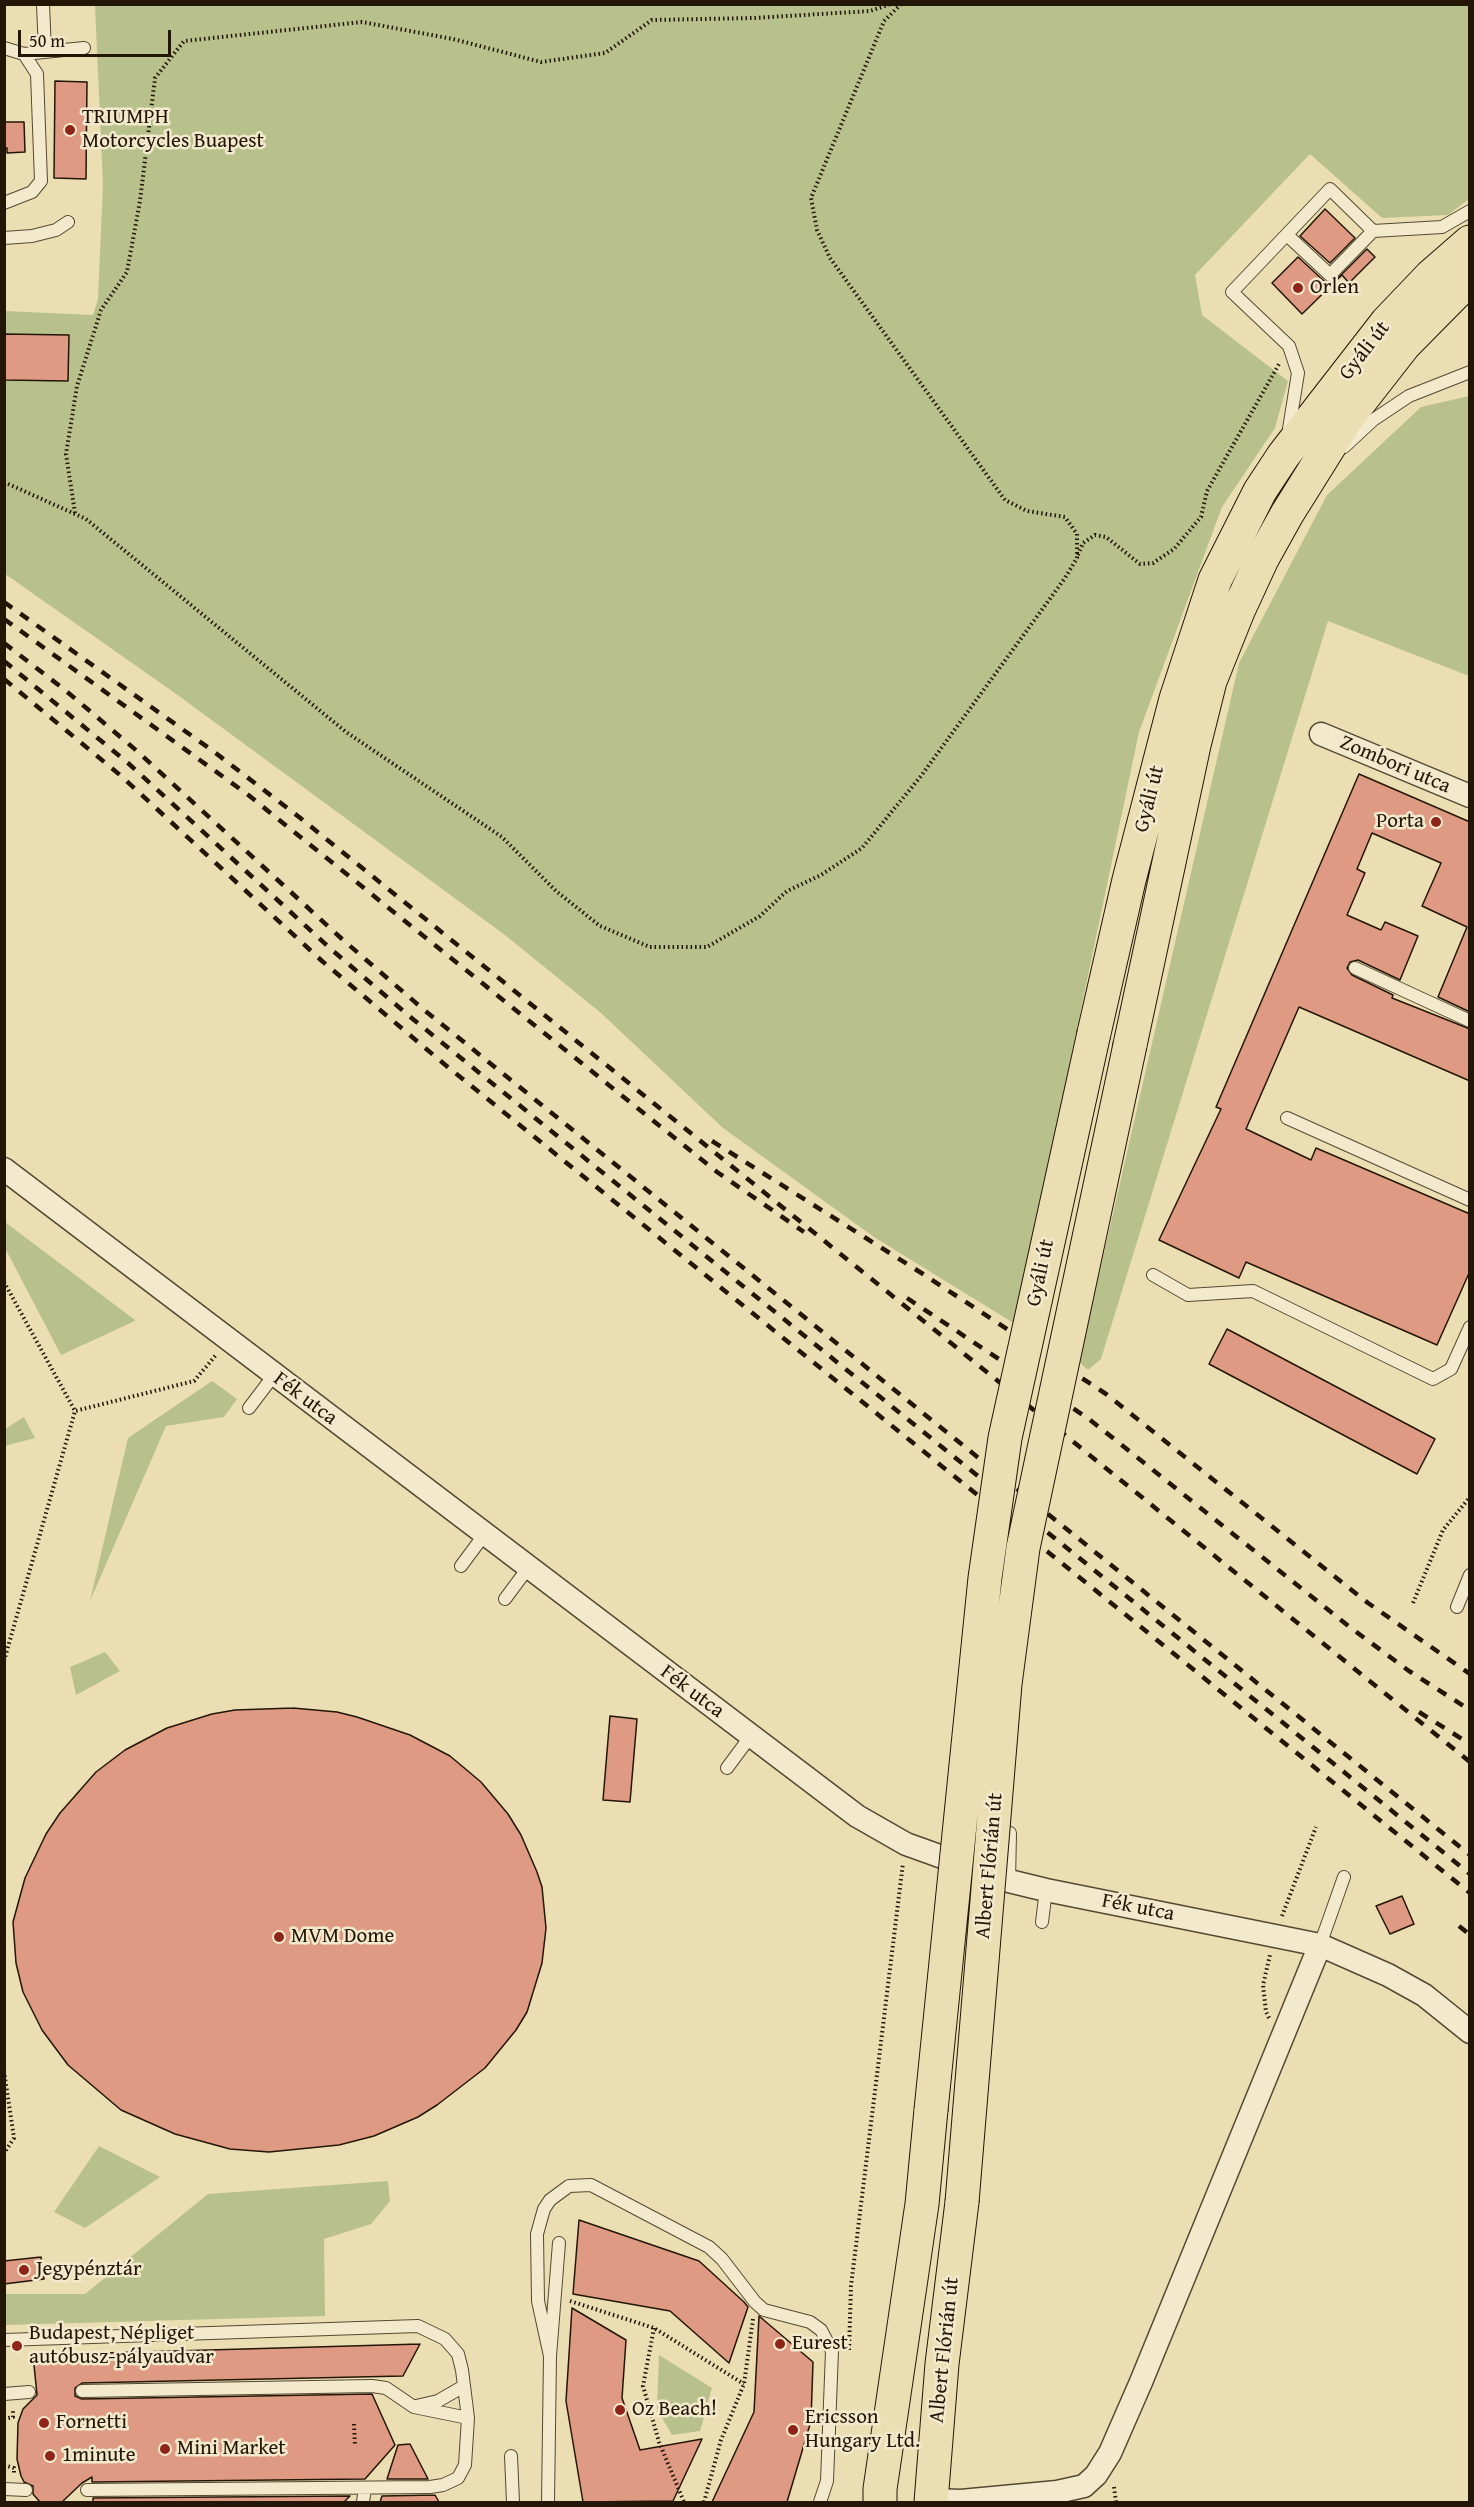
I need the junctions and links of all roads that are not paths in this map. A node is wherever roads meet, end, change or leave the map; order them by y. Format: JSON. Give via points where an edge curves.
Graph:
{"nodes":[{"id":1,"x":43,"y":4,"type":"edge"},
{"id":2,"x":4,"y":48,"type":"edge"},
{"id":3,"x":84,"y":48,"type":"dead end"},
{"id":4,"x":45,"y":52,"type":"junction"},
{"id":5,"x":24,"y":54,"type":"junction"},
{"id":6,"x":4,"y":202,"type":"edge"},
{"id":7,"x":1470,"y":211,"type":"edge"},
{"id":8,"x":68,"y":222,"type":"dead end"},
{"id":9,"x":1373,"y":231,"type":"junction"},
{"id":10,"x":1287,"y":235,"type":"junction"},
{"id":11,"x":4,"y":238,"type":"edge"},
{"id":12,"x":1470,"y":242,"type":"edge"},
{"id":13,"x":1470,"y":278,"type":"edge"},
{"id":14,"x":1470,"y":372,"type":"edge"},
{"id":15,"x":1283,"y":456,"type":"junction"},
{"id":16,"x":1314,"y":470,"type":"junction"},
{"id":17,"x":1321,"y":734,"type":"dead end"},
{"id":18,"x":1470,"y":796,"type":"edge"},
{"id":19,"x":1355,"y":968,"type":"dead end"},
{"id":20,"x":1470,"y":1021,"type":"edge"},
{"id":21,"x":1287,"y":1118,"type":"dead end"},
{"id":22,"x":4,"y":1169,"type":"edge"},
{"id":23,"x":1470,"y":1200,"type":"edge"},
{"id":24,"x":1153,"y":1275,"type":"dead end"},
{"id":25,"x":1470,"y":1327,"type":"edge"},
{"id":26,"x":274,"y":1375,"type":"junction"},
{"id":27,"x":249,"y":1408,"type":"dead end"},
{"id":28,"x":1005,"y":1438,"type":"joint"},
{"id":29,"x":1043,"y":1460,"type":"joint"},
{"id":30,"x":484,"y":1535,"type":"junction"},
{"id":31,"x":461,"y":1566,"type":"dead end"},
{"id":32,"x":528,"y":1568,"type":"junction"},
{"id":33,"x":1470,"y":1575,"type":"edge"},
{"id":34,"x":505,"y":1599,"type":"dead end"},
{"id":35,"x":1457,"y":1607,"type":"dead end"},
{"id":36,"x":750,"y":1737,"type":"junction"},
{"id":37,"x":727,"y":1768,"type":"dead end"},
{"id":38,"x":1010,"y":1833,"type":"dead end"},
{"id":39,"x":1344,"y":1876,"type":"dead end"},
{"id":40,"x":1009,"y":1881,"type":"junction"},
{"id":41,"x":1046,"y":1890,"type":"junction"},
{"id":42,"x":1042,"y":1922,"type":"dead end"},
{"id":43,"x":1320,"y":1945,"type":"junction"},
{"id":44,"x":1470,"y":2032,"type":"edge"},
{"id":45,"x":559,"y":2243,"type":"dead end"},
{"id":46,"x":8,"y":2342,"type":"edge"},
{"id":47,"x":550,"y":2356,"type":"junction"},
{"id":48,"x":464,"y":2386,"type":"junction"},
{"id":49,"x":82,"y":2391,"type":"dead end"},
{"id":50,"x":29,"y":2392,"type":"dead end"},
{"id":51,"x":4,"y":2394,"type":"edge"},
{"id":52,"x":414,"y":2407,"type":"junction"},
{"id":53,"x":468,"y":2418,"type":"junction"},
{"id":54,"x":511,"y":2456,"type":"dead end"},
{"id":55,"x":365,"y":2488,"type":"junction"},
{"id":56,"x":4,"y":2489,"type":"edge"},
{"id":57,"x":26,"y":2490,"type":"dead end"},
{"id":58,"x":87,"y":2490,"type":"dead end"},
{"id":59,"x":878,"y":2498,"type":"edge"},
{"id":60,"x":363,"y":2502,"type":"edge"},
{"id":61,"x":513,"y":2502,"type":"edge"},
{"id":62,"x":548,"y":2502,"type":"edge"},
{"id":63,"x":820,"y":2502,"type":"edge"},
{"id":64,"x":931,"y":2502,"type":"edge"}],
"edges":[{"from":1,"to":4,"type":"lane"},
{"from":2,"to":5,"type":"lane"},
{"from":3,"to":4,"type":"lane"},
{"from":4,"to":5,"type":"lane"},
{"from":5,"to":6,"type":"lane","via":[[37,74],[41,181],[32,192]]},
{"from":7,"to":9,"type":"lane","via":[[1442,227]]},
{"from":8,"to":11,"type":"lane","via":[[56,230]]},
{"from":9,"to":10,"type":"lane","via":[[1330,275]]},
{"from":9,"to":10,"type":"lane","via":[[1330,189]]},
{"from":10,"to":15,"type":"lane","via":[[1232,291],[1289,346],[1298,373]]},
{"from":12,"to":15,"type":"main road","name":"Gyáli út","via":[[1387,322]]},
{"from":13,"to":16,"type":"main road","name":"Gyáli út","via":[[1438,308],[1377,378]]},
{"from":14,"to":16,"type":"lane","via":[[1409,396],[1373,420]]},
{"from":15,"to":28,"type":"main road","name":"Gyáli út","bridge":true,"via":[[1260,491],[1215,580],[1176,699],[1132,868]]},
{"from":16,"to":29,"type":"main road","name":"Gyáli út","bridge":true,"via":[[1262,559],[1210,681]]},
{"from":17,"to":18,"type":"street","name":"Zombori utca"},
{"from":19,"to":20,"type":"lane"},
{"from":21,"to":23,"type":"lane"},
{"from":22,"to":26,"type":"street","name":"Fék utca"},
{"from":24,"to":25,"type":"lane","via":[[1188,1295],[1254,1291],[1433,1379],[1451,1369]]},
{"from":26,"to":27,"type":"lane"},
{"from":26,"to":30,"type":"street","name":"Fék utca"},
{"from":28,"to":59,"type":"main road","name":"Albert Flórián út","bridge":true,"via":[[984,1578],[922,2204]]},
{"from":29,"to":64,"type":"main road","name":"Albert Flórián út","bridge":true,"via":[[1023,1548],[1005,1684],[962,2202],[942,2364]]},
{"from":30,"to":31,"type":"lane"},
{"from":30,"to":32,"type":"street","name":"Fék utca"},
{"from":32,"to":34,"type":"lane"},
{"from":32,"to":36,"type":"street","name":"Fék utca"},
{"from":33,"to":35,"type":"lane"},
{"from":36,"to":37,"type":"lane"},
{"from":36,"to":40,"type":"street","name":"Fék utca","via":[[857,1816],[906,1844]]},
{"from":38,"to":40,"type":"lane"},
{"from":39,"to":43,"type":"lane"},
{"from":40,"to":41,"type":"street","name":"Fék utca"},
{"from":41,"to":42,"type":"lane"},
{"from":41,"to":43,"type":"street","name":"Fék utca"},
{"from":43,"to":44,"type":"street","name":"Fék utca","via":[[1424,1995]]},
{"from":43,"to":64,"type":"street","name":"Albert Flórián út","via":[[1110,2453],[1096,2475],[1072,2489]]},
{"from":45,"to":47,"type":"lane"},
{"from":46,"to":48,"type":"lane","via":[[418,2326],[445,2339],[458,2354]]},
{"from":47,"to":62,"type":"lane"},
{"from":47,"to":63,"type":"lane","via":[[538,2301],[537,2234],[550,2200],[569,2186],[591,2185],[703,2243],[722,2259],[764,2310],[810,2322],[828,2340],[831,2351],[827,2481]]},
{"from":48,"to":52,"type":"lane","via":[[438,2401]]},
{"from":48,"to":53,"type":"lane"},
{"from":49,"to":52,"type":"lane","via":[[372,2385],[386,2388]]},
{"from":50,"to":51,"type":"lane"},
{"from":52,"to":53,"type":"lane"},
{"from":53,"to":55,"type":"lane","via":[[465,2465],[458,2478],[430,2487]]},
{"from":54,"to":61,"type":"lane"},
{"from":55,"to":58,"type":"lane"},
{"from":55,"to":60,"type":"lane"},
{"from":56,"to":57,"type":"lane"}]}
